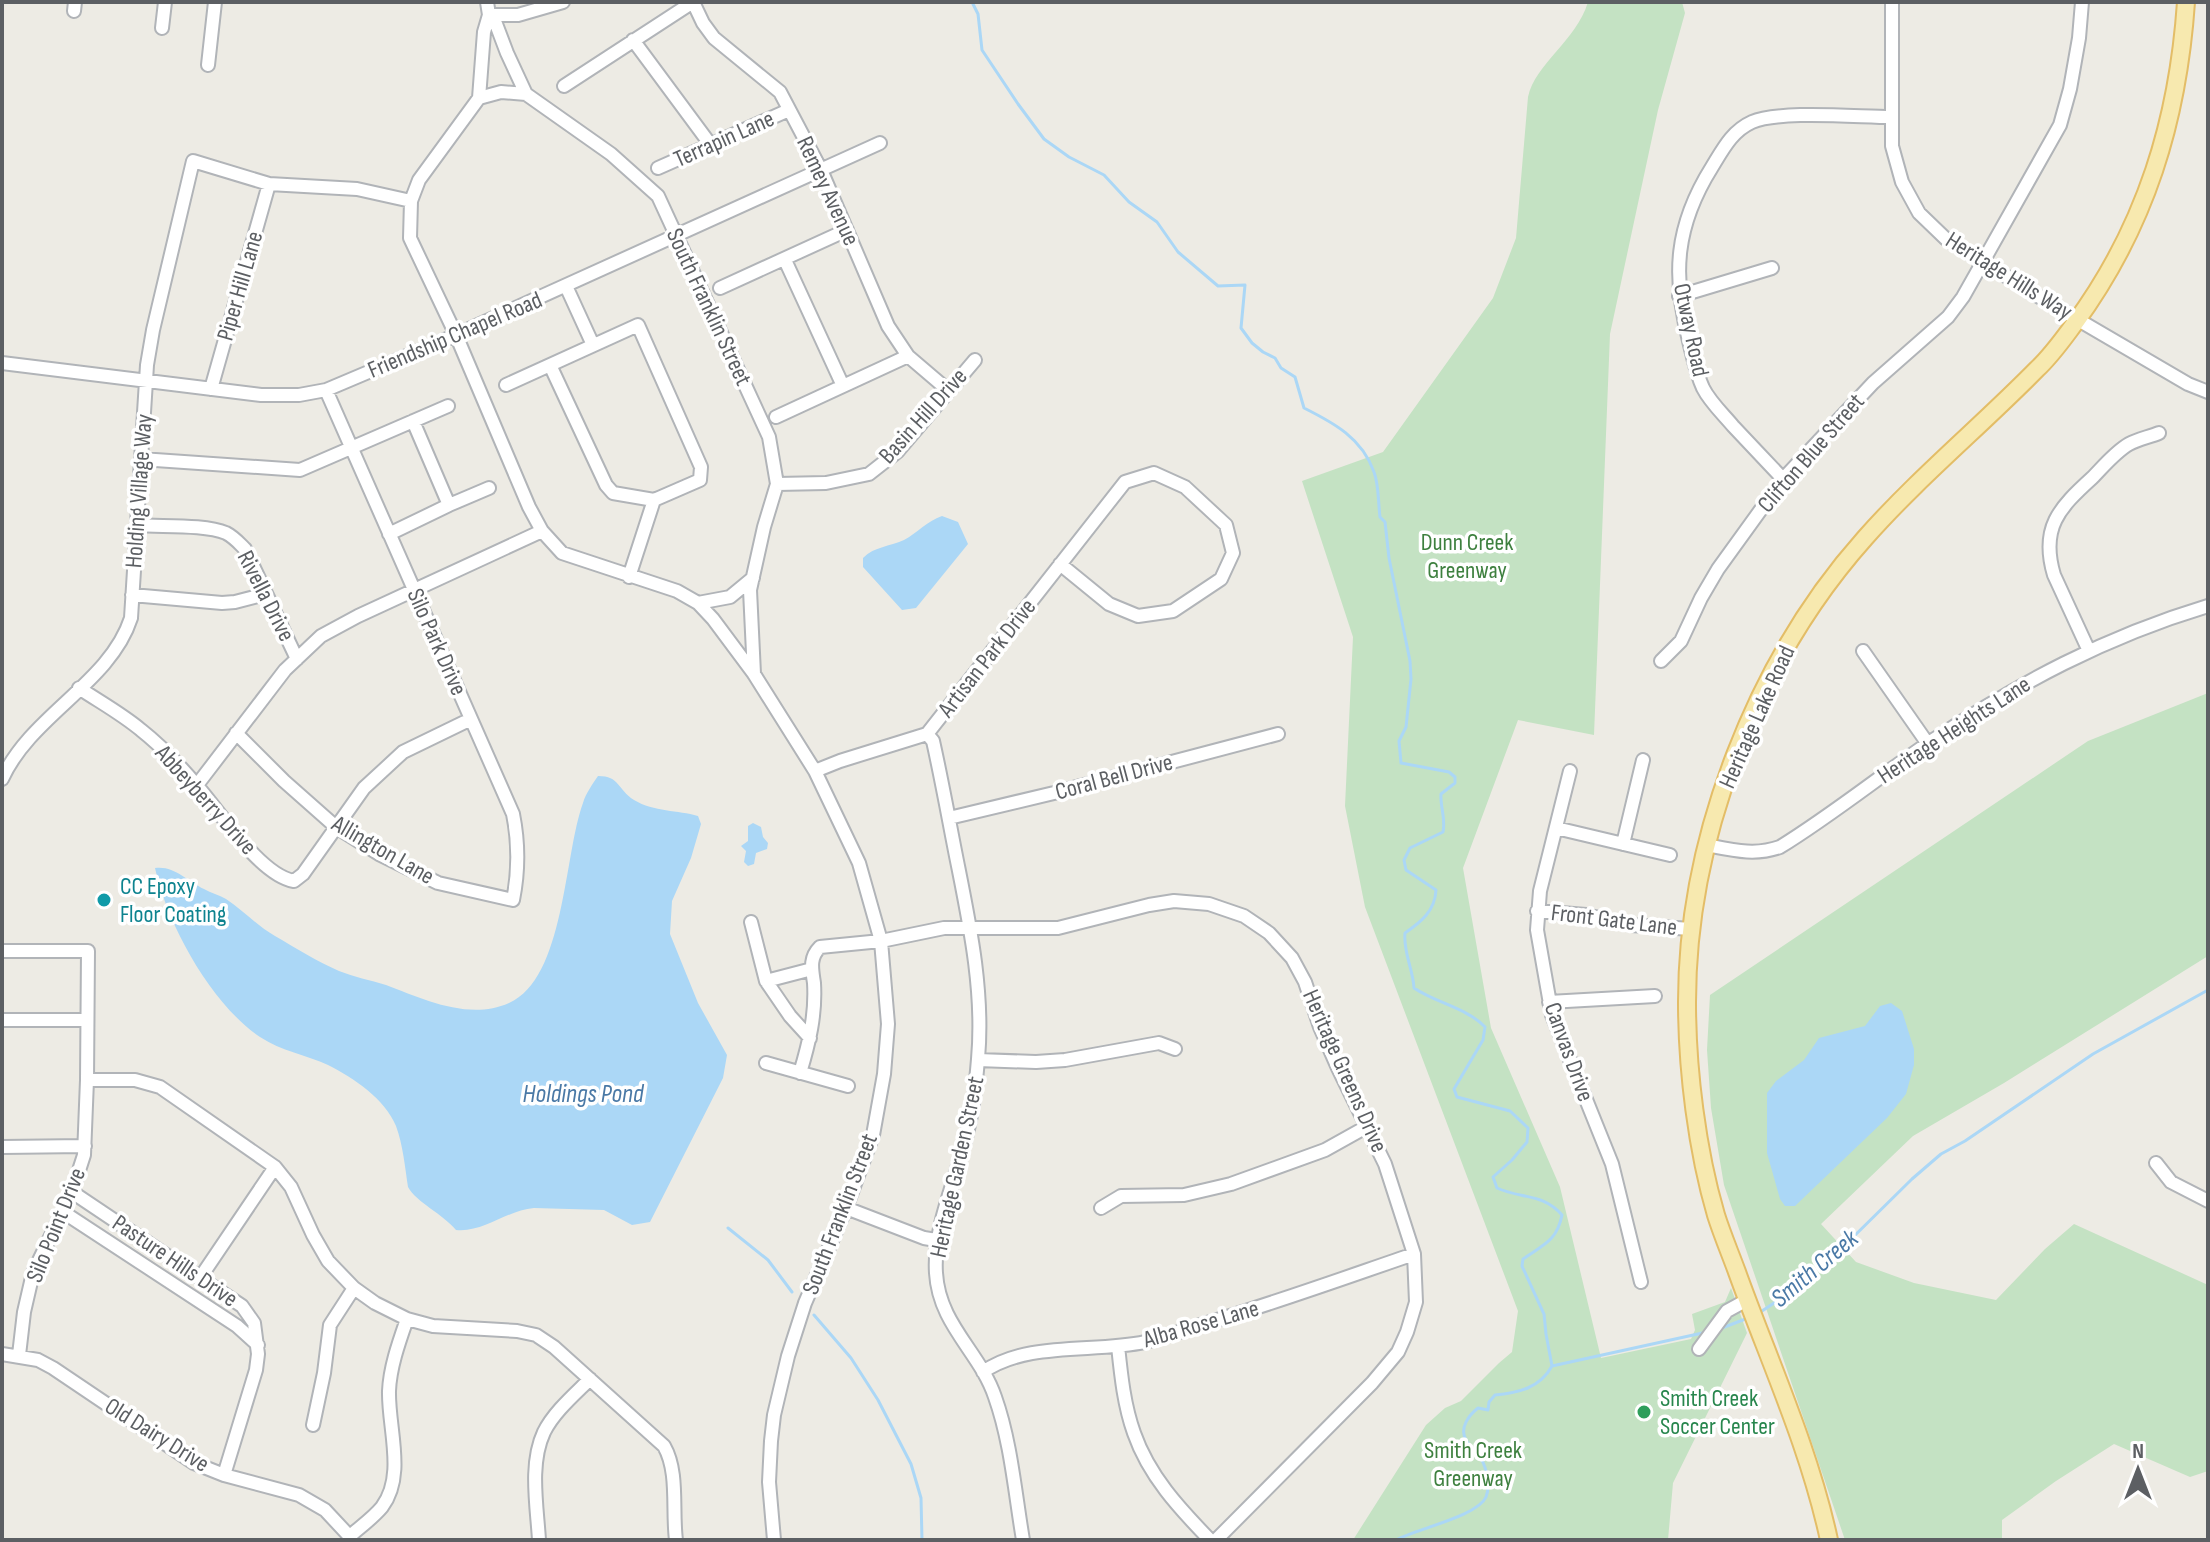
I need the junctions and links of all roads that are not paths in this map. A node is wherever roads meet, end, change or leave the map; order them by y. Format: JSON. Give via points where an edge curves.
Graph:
{"nodes":[{"id":1,"x":165,"y":2,"type":"edge"},
{"id":2,"x":215,"y":2,"type":"edge"},
{"id":3,"x":563,"y":2,"type":"edge"},
{"id":4,"x":693,"y":2,"type":"edge"},
{"id":5,"x":1892,"y":2,"type":"edge"},
{"id":6,"x":2082,"y":2,"type":"edge"},
{"id":7,"x":2186,"y":2,"type":"edge"},
{"id":8,"x":488,"y":9,"type":"edge"},
{"id":9,"x":162,"y":28,"type":"dead end"},
{"id":10,"x":633,"y":40,"type":"junction"},
{"id":11,"x":208,"y":65,"type":"dead end"},
{"id":12,"x":564,"y":86,"type":"dead end"},
{"id":13,"x":526,"y":94,"type":"junction"},
{"id":14,"x":479,"y":98,"type":"junction"},
{"id":15,"x":789,"y":110,"type":"junction"},
{"id":16,"x":1891,"y":117,"type":"junction"},
{"id":17,"x":880,"y":143,"type":"dead end"},
{"id":18,"x":710,"y":144,"type":"junction"},
{"id":19,"x":658,"y":168,"type":"dead end"},
{"id":20,"x":821,"y":170,"type":"junction"},
{"id":21,"x":269,"y":184,"type":"junction"},
{"id":22,"x":411,"y":201,"type":"junction"},
{"id":23,"x":847,"y":230,"type":"junction"},
{"id":24,"x":677,"y":236,"type":"junction"},
{"id":25,"x":785,"y":260,"type":"junction"},
{"id":26,"x":1983,"y":262,"type":"junction"},
{"id":27,"x":1772,"y":268,"type":"dead end"},
{"id":28,"x":566,"y":286,"type":"junction"},
{"id":29,"x":720,"y":288,"type":"dead end"},
{"id":30,"x":1679,"y":296,"type":"junction"},
{"id":31,"x":2078,"y":319,"type":"junction"},
{"id":32,"x":456,"y":335,"type":"junction"},
{"id":33,"x":593,"y":345,"type":"junction"},
{"id":34,"x":908,"y":356,"type":"junction"},
{"id":35,"x":975,"y":360,"type":"dead end"},
{"id":36,"x":2,"y":363,"type":"edge"},
{"id":37,"x":550,"y":365,"type":"junction"},
{"id":38,"x":146,"y":381,"type":"junction"},
{"id":39,"x":506,"y":385,"type":"dead end"},
{"id":40,"x":843,"y":386,"type":"junction"},
{"id":41,"x":211,"y":389,"type":"junction"},
{"id":42,"x":326,"y":390,"type":"junction"},
{"id":43,"x":949,"y":391,"type":"junction"},
{"id":44,"x":2208,"y":392,"type":"edge"},
{"id":45,"x":448,"y":406,"type":"dead end"},
{"id":46,"x":776,"y":417,"type":"dead end"},
{"id":47,"x":413,"y":421,"type":"junction"},
{"id":48,"x":2159,"y":433,"type":"dead end"},
{"id":49,"x":351,"y":448,"type":"junction"},
{"id":50,"x":141,"y":459,"type":"junction"},
{"id":51,"x":1783,"y":479,"type":"junction"},
{"id":52,"x":777,"y":484,"type":"junction"},
{"id":53,"x":489,"y":488,"type":"dead end"},
{"id":54,"x":654,"y":500,"type":"junction"},
{"id":55,"x":449,"y":505,"type":"junction"},
{"id":56,"x":137,"y":525,"type":"junction"},
{"id":57,"x":542,"y":531,"type":"junction"},
{"id":58,"x":389,"y":534,"type":"junction"},
{"id":59,"x":1060,"y":564,"type":"junction"},
{"id":60,"x":629,"y":577,"type":"junction"},
{"id":61,"x":753,"y":578,"type":"junction"},
{"id":62,"x":413,"y":592,"type":"junction"},
{"id":63,"x":266,"y":594,"type":"junction"},
{"id":64,"x":132,"y":595,"type":"junction"},
{"id":65,"x":698,"y":603,"type":"junction"},
{"id":66,"x":2208,"y":606,"type":"edge"},
{"id":67,"x":1863,"y":651,"type":"dead end"},
{"id":68,"x":2089,"y":651,"type":"junction"},
{"id":69,"x":297,"y":659,"type":"junction"},
{"id":70,"x":1661,"y":661,"type":"dead end"},
{"id":71,"x":754,"y":674,"type":"junction"},
{"id":72,"x":79,"y":688,"type":"junction"},
{"id":73,"x":471,"y":719,"type":"junction"},
{"id":74,"x":236,"y":733,"type":"junction"},
{"id":75,"x":927,"y":734,"type":"junction"},
{"id":76,"x":1278,"y":734,"type":"dead end"},
{"id":77,"x":1928,"y":744,"type":"junction"},
{"id":78,"x":1643,"y":760,"type":"dead end"},
{"id":79,"x":815,"y":771,"type":"junction"},
{"id":80,"x":1570,"y":771,"type":"dead end"},
{"id":81,"x":2,"y":779,"type":"edge"},
{"id":82,"x":197,"y":785,"type":"junction"},
{"id":83,"x":949,"y":818,"type":"junction"},
{"id":84,"x":336,"y":827,"type":"junction"},
{"id":85,"x":1556,"y":828,"type":"junction"},
{"id":86,"x":1623,"y":844,"type":"junction"},
{"id":87,"x":1706,"y":845,"type":"junction"},
{"id":88,"x":1670,"y":855,"type":"dead end"},
{"id":89,"x":513,"y":900,"type":"joint"},
{"id":90,"x":1537,"y":911,"type":"junction"},
{"id":91,"x":751,"y":922,"type":"dead end"},
{"id":92,"x":971,"y":928,"type":"junction"},
{"id":93,"x":1691,"y":929,"type":"junction"},
{"id":94,"x":881,"y":941,"type":"junction"},
{"id":95,"x":2,"y":951,"type":"edge"},
{"id":96,"x":812,"y":969,"type":"junction"},
{"id":97,"x":766,"y":981,"type":"junction"},
{"id":98,"x":1655,"y":996,"type":"dead end"},
{"id":99,"x":1549,"y":1002,"type":"junction"},
{"id":100,"x":2,"y":1020,"type":"edge"},
{"id":101,"x":87,"y":1020,"type":"junction"},
{"id":102,"x":810,"y":1038,"type":"junction"},
{"id":103,"x":1175,"y":1049,"type":"dead end"},
{"id":104,"x":978,"y":1060,"type":"junction"},
{"id":105,"x":766,"y":1063,"type":"dead end"},
{"id":106,"x":800,"y":1073,"type":"junction"},
{"id":107,"x":87,"y":1080,"type":"junction"},
{"id":108,"x":848,"y":1086,"type":"dead end"},
{"id":109,"x":1368,"y":1126,"type":"junction"},
{"id":110,"x":85,"y":1146,"type":"junction"},
{"id":111,"x":2,"y":1147,"type":"edge"},
{"id":112,"x":2156,"y":1163,"type":"dead end"},
{"id":113,"x":275,"y":1167,"type":"junction"},
{"id":114,"x":72,"y":1192,"type":"junction"},
{"id":115,"x":2208,"y":1201,"type":"edge"},
{"id":116,"x":846,"y":1208,"type":"junction"},
{"id":117,"x":1101,"y":1208,"type":"dead end"},
{"id":118,"x":63,"y":1212,"type":"junction"},
{"id":119,"x":936,"y":1240,"type":"junction"},
{"id":120,"x":1414,"y":1254,"type":"junction"},
{"id":121,"x":200,"y":1278,"type":"junction"},
{"id":122,"x":1641,"y":1282,"type":"dead end"},
{"id":123,"x":354,"y":1288,"type":"junction"},
{"id":124,"x":1747,"y":1300,"type":"junction"},
{"id":125,"x":407,"y":1319,"type":"junction"},
{"id":126,"x":258,"y":1345,"type":"junction"},
{"id":127,"x":1118,"y":1346,"type":"junction"},
{"id":128,"x":1699,"y":1349,"type":"dead end"},
{"id":129,"x":2,"y":1354,"type":"edge"},
{"id":130,"x":19,"y":1355,"type":"junction"},
{"id":131,"x":983,"y":1372,"type":"junction"},
{"id":132,"x":590,"y":1379,"type":"junction"},
{"id":133,"x":313,"y":1425,"type":"dead end"},
{"id":134,"x":224,"y":1475,"type":"junction"},
{"id":135,"x":351,"y":1538,"type":"edge"},
{"id":136,"x":539,"y":1540,"type":"edge"},
{"id":137,"x":676,"y":1540,"type":"edge"},
{"id":138,"x":774,"y":1540,"type":"edge"},
{"id":139,"x":1023,"y":1540,"type":"edge"},
{"id":140,"x":1213,"y":1540,"type":"edge"},
{"id":141,"x":1829,"y":1540,"type":"edge"}],
"edges":[{"from":1,"to":9,"type":"street"},
{"from":2,"to":11,"type":"street"},
{"from":3,"to":8,"type":"street","via":[[518,15]]},
{"from":4,"to":10,"type":"street"},
{"from":4,"to":15,"type":"street","name":"Remey Avenue","via":[[714,38],[780,92]]},
{"from":5,"to":16,"type":"street","name":"Heritage Hills Way"},
{"from":6,"to":26,"type":"street","name":"Clifton Blue Street","via":[[2060,125]]},
{"from":7,"to":31,"type":"main road","name":"Heritage Lake Road","via":[[2176,95],[2145,199],[2105,280]]},
{"from":8,"to":13,"type":"street","name":"South Franklin Street"},
{"from":8,"to":14,"type":"street"},
{"from":10,"to":12,"type":"street"},
{"from":10,"to":18,"type":"street"},
{"from":13,"to":14,"type":"street","via":[[501,92]]},
{"from":13,"to":24,"type":"street","name":"South Franklin Street","via":[[611,154],[658,196]]},
{"from":14,"to":22,"type":"street","name":"South Franklin Street","via":[[419,180]]},
{"from":15,"to":18,"type":"street","name":"Terrapin Lane"},
{"from":15,"to":20,"type":"street","name":"Remey Avenue"},
{"from":16,"to":26,"type":"street","name":"Heritage Hills Way","via":[[1896,166],[1910,198],[1932,227]]},
{"from":16,"to":30,"type":"street","name":"Otway Road","via":[[1768,117],[1737,131],[1689,209],[1680,245]]},
{"from":17,"to":20,"type":"street","name":"Friendship Chapel Road"},
{"from":18,"to":19,"type":"street","name":"Terrapin Lane"},
{"from":20,"to":23,"type":"street","name":"Remey Avenue"},
{"from":20,"to":24,"type":"street","name":"Friendship Chapel Road"},
{"from":21,"to":22,"type":"street","via":[[357,189]]},
{"from":21,"to":38,"type":"street","name":"Holding Village Way","via":[[193,161]]},
{"from":21,"to":41,"type":"street","name":"Piper Hill Lane"},
{"from":22,"to":32,"type":"street","name":"South Franklin Street","via":[[410,238]]},
{"from":23,"to":25,"type":"street"},
{"from":23,"to":34,"type":"street","name":"Remey Avenue","via":[[888,326]]},
{"from":24,"to":28,"type":"street","name":"Friendship Chapel Road"},
{"from":24,"to":52,"type":"street","name":"South Franklin Street","via":[[769,437]]},
{"from":25,"to":29,"type":"street"},
{"from":25,"to":40,"type":"street"},
{"from":26,"to":31,"type":"street","name":"Heritage Hills Way"},
{"from":26,"to":51,"type":"street","name":"Clifton Blue Street","via":[[1948,317],[1873,383]]},
{"from":27,"to":30,"type":"street"},
{"from":28,"to":32,"type":"street","name":"Friendship Chapel Road"},
{"from":28,"to":33,"type":"street"},
{"from":30,"to":51,"type":"street","name":"Otway Road","via":[[1707,396]]},
{"from":31,"to":44,"type":"street","name":"Heritage Hills Way"},
{"from":31,"to":87,"type":"main road","name":"Heritage Lake Road","via":[[2039,368],[1932,469],[1826,586],[1785,648],[1745,734]]},
{"from":32,"to":42,"type":"street","name":"Friendship Chapel Road"},
{"from":32,"to":57,"type":"street","name":"South Franklin Street"},
{"from":33,"to":37,"type":"street"},
{"from":33,"to":54,"type":"street","via":[[638,325],[701,467],[700,480]]},
{"from":34,"to":40,"type":"street"},
{"from":34,"to":43,"type":"street","name":"Remey Avenue"},
{"from":35,"to":43,"type":"street","name":"Basin Hill Drive"},
{"from":36,"to":38,"type":"street","name":"Friendship Chapel Road"},
{"from":37,"to":39,"type":"street"},
{"from":37,"to":54,"type":"street","via":[[606,485],[613,493]]},
{"from":38,"to":41,"type":"street","name":"Friendship Chapel Road"},
{"from":38,"to":50,"type":"street","name":"Holding Village Way"},
{"from":40,"to":46,"type":"street"},
{"from":41,"to":42,"type":"street","name":"Friendship Chapel Road","via":[[261,395]]},
{"from":42,"to":49,"type":"street","name":"Silo Park Drive"},
{"from":43,"to":52,"type":"street","name":"Basin Hill Drive","via":[[897,452],[869,474],[826,483]]},
{"from":45,"to":47,"type":"street"},
{"from":47,"to":49,"type":"street"},
{"from":47,"to":55,"type":"street"},
{"from":48,"to":68,"type":"street","via":[[2128,445],[2067,500],[2052,524],[2050,563]]},
{"from":49,"to":50,"type":"street","via":[[300,470]]},
{"from":49,"to":58,"type":"street","name":"Silo Park Drive"},
{"from":50,"to":56,"type":"street","name":"Holding Village Way"},
{"from":51,"to":70,"type":"street","name":"Clifton Blue Street","via":[[1718,569],[1681,641]]},
{"from":52,"to":61,"type":"street","name":"South Franklin Street"},
{"from":53,"to":55,"type":"street"},
{"from":54,"to":60,"type":"street"},
{"from":55,"to":58,"type":"street"},
{"from":56,"to":63,"type":"street","name":"Rivella Drive","via":[[223,531],[245,549]]},
{"from":56,"to":64,"type":"street","name":"Holding Village Way"},
{"from":57,"to":60,"type":"street","name":"South Franklin Street","via":[[562,553]]},
{"from":57,"to":62,"type":"street"},
{"from":58,"to":62,"type":"street","name":"Silo Park Drive"},
{"from":59,"to":59,"type":"street","name":"Artisan Park Drive","via":[[1125,482],[1154,473],[1185,487],[1226,525],[1233,553],[1221,579],[1173,611],[1138,616],[1109,604]]},
{"from":59,"to":75,"type":"street","name":"Artisan Park Drive"},
{"from":60,"to":65,"type":"street","name":"South Franklin Street"},
{"from":61,"to":65,"type":"street","via":[[730,597]]},
{"from":61,"to":71,"type":"street","name":"South Franklin Street"},
{"from":62,"to":69,"type":"street","via":[[321,636]]},
{"from":62,"to":73,"type":"street","name":"Silo Park Drive"},
{"from":63,"to":64,"type":"street","via":[[222,603]]},
{"from":63,"to":69,"type":"street","name":"Rivella Drive"},
{"from":64,"to":72,"type":"street","name":"Holding Village Way","via":[[126,634]]},
{"from":65,"to":71,"type":"street","name":"South Franklin Street"},
{"from":66,"to":68,"type":"street","name":"Heritage Heights Lane"},
{"from":67,"to":77,"type":"street"},
{"from":68,"to":77,"type":"street","name":"Heritage Heights Lane","via":[[2013,689]]},
{"from":69,"to":74,"type":"street"},
{"from":71,"to":79,"type":"street","name":"South Franklin Street"},
{"from":72,"to":81,"type":"street","name":"Holding Village Way","via":[[23,743]]},
{"from":72,"to":82,"type":"street","name":"Abbeyberry Drive","via":[[142,730]]},
{"from":73,"to":84,"type":"street","via":[[403,752],[364,788]]},
{"from":73,"to":89,"type":"street","name":"Silo Park Drive","via":[[513,814],[519,862]]},
{"from":74,"to":82,"type":"street"},
{"from":74,"to":84,"type":"street","name":"Allington Lane"},
{"from":75,"to":79,"type":"street","name":"Artisan Park Drive"},
{"from":75,"to":83,"type":"street","name":"Heritage Garden Street","via":[[933,741]]},
{"from":76,"to":83,"type":"street","name":"Coral Bell Drive"},
{"from":77,"to":87,"type":"street","name":"Heritage Heights Lane","via":[[1780,847],[1742,852]]},
{"from":78,"to":86,"type":"street"},
{"from":79,"to":94,"type":"street","name":"South Franklin Street","via":[[859,863]]},
{"from":80,"to":85,"type":"street","name":"Canvas Drive"},
{"from":82,"to":84,"type":"street","name":"Abbeyberry Drive","via":[[242,841],[283,879],[294,881],[303,874]]},
{"from":83,"to":92,"type":"street","name":"Heritage Garden Street"},
{"from":84,"to":89,"type":"street","name":"Allington Lane","via":[[438,883]]},
{"from":85,"to":86,"type":"street"},
{"from":85,"to":90,"type":"street","name":"Canvas Drive"},
{"from":86,"to":88,"type":"street"},
{"from":87,"to":93,"type":"main road","name":"Heritage Lake Road"},
{"from":90,"to":93,"type":"street","name":"Front Gate Lane"},
{"from":90,"to":99,"type":"street","name":"Canvas Drive"},
{"from":91,"to":97,"type":"street"},
{"from":92,"to":94,"type":"street","name":"Heritage Greens Drive"},
{"from":92,"to":104,"type":"street","name":"Heritage Garden Street"},
{"from":92,"to":109,"type":"street","name":"Heritage Greens Drive","via":[[1058,928],[1174,901],[1209,904],[1244,916],[1292,958]]},
{"from":93,"to":124,"type":"main road","name":"Heritage Lake Road","via":[[1688,1033],[1702,1151],[1716,1215]]},
{"from":94,"to":96,"type":"street","name":"Heritage Greens Drive","via":[[820,947],[813,954]]},
{"from":94,"to":116,"type":"street","name":"South Franklin Street","via":[[888,1024],[884,1074],[873,1135]]},
{"from":95,"to":101,"type":"street","name":"Silo Point Drive","via":[[88,951]]},
{"from":96,"to":97,"type":"street"},
{"from":96,"to":102,"type":"street","via":[[815,1010]]},
{"from":97,"to":102,"type":"street"},
{"from":98,"to":99,"type":"street"},
{"from":99,"to":122,"type":"street","name":"Canvas Drive","via":[[1612,1164]]},
{"from":100,"to":101,"type":"street"},
{"from":101,"to":107,"type":"street","name":"Silo Point Drive"},
{"from":102,"to":106,"type":"street"},
{"from":103,"to":104,"type":"street","via":[[1159,1043],[1065,1060]]},
{"from":104,"to":119,"type":"street","name":"Heritage Garden Street","via":[[967,1134]]},
{"from":105,"to":106,"type":"street"},
{"from":106,"to":108,"type":"street"},
{"from":107,"to":110,"type":"street","name":"Silo Point Drive"},
{"from":107,"to":113,"type":"street","via":[[135,1080],[160,1087]]},
{"from":109,"to":117,"type":"street","via":[[1325,1150],[1231,1184],[1184,1195],[1121,1196]]},
{"from":109,"to":120,"type":"street","name":"Heritage Greens Drive"},
{"from":110,"to":111,"type":"street"},
{"from":110,"to":114,"type":"street","name":"Silo Point Drive"},
{"from":112,"to":115,"type":"street","via":[[2171,1182]]},
{"from":113,"to":121,"type":"street"},
{"from":113,"to":123,"type":"street","via":[[291,1187],[328,1261]]},
{"from":114,"to":118,"type":"street","name":"Silo Point Drive"},
{"from":114,"to":121,"type":"street","name":"Pasture Hills Drive"},
{"from":116,"to":119,"type":"street"},
{"from":116,"to":138,"type":"street","name":"South Franklin Street","via":[[805,1303],[774,1415],[769,1482]]},
{"from":118,"to":126,"type":"street","name":"Pasture Hills Drive"},
{"from":118,"to":130,"type":"street","name":"Silo Point Drive","via":[[33,1273]]},
{"from":119,"to":131,"type":"street","name":"Heritage Garden Street","via":[[942,1303]]},
{"from":120,"to":127,"type":"street","name":"Alba Rose Lane","via":[[1235,1315]]},
{"from":120,"to":140,"type":"street","name":"Heritage Greens Drive","via":[[1416,1302],[1398,1352]]},
{"from":121,"to":126,"type":"street","name":"Pasture Hills Drive","via":[[242,1306],[254,1323]]},
{"from":123,"to":125,"type":"street"},
{"from":123,"to":133,"type":"street","via":[[330,1325]]},
{"from":124,"to":128,"type":"street","via":[[1727,1311]]},
{"from":124,"to":141,"type":"main road","name":"Heritage Lake Road","via":[[1806,1453]]},
{"from":125,"to":132,"type":"street","via":[[536,1335]]},
{"from":125,"to":135,"type":"street","via":[[389,1389],[393,1487]]},
{"from":126,"to":134,"type":"street","via":[[256,1370]]},
{"from":127,"to":131,"type":"street","name":"Alba Rose Lane","via":[[1015,1357]]},
{"from":127,"to":140,"type":"street","via":[[1126,1405],[1150,1467],[1180,1508]]},
{"from":129,"to":130,"type":"street","name":"Old Dairy Drive"},
{"from":130,"to":134,"type":"street","name":"Old Dairy Drive","via":[[53,1368],[194,1463]]},
{"from":131,"to":139,"type":"street","name":"Heritage Garden Street","via":[[1005,1429]]},
{"from":132,"to":136,"type":"street","via":[[561,1408],[536,1453]]},
{"from":132,"to":137,"type":"street","via":[[670,1456]]},
{"from":134,"to":135,"type":"street","name":"Old Dairy Drive","via":[[299,1495],[325,1510]]}]}
